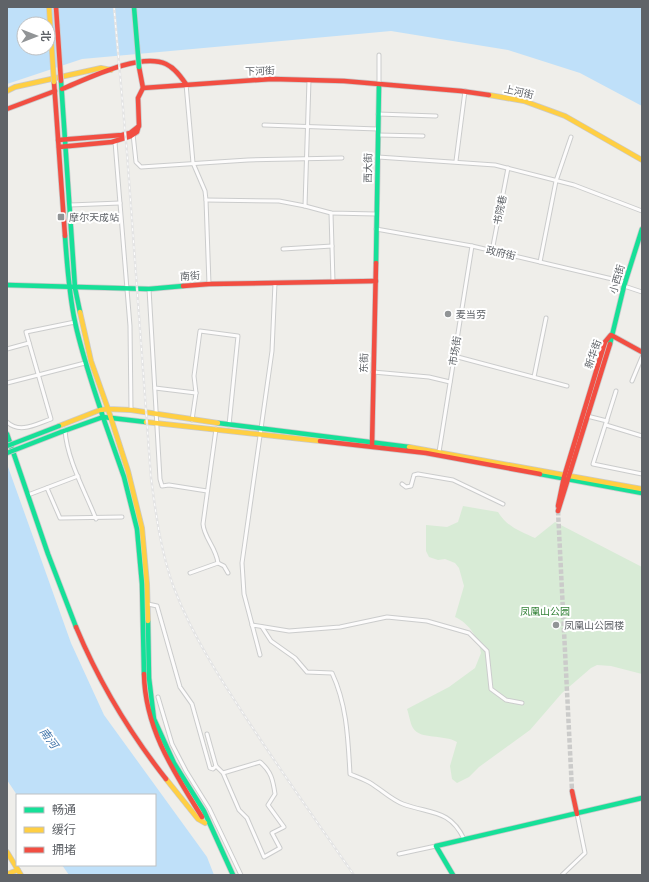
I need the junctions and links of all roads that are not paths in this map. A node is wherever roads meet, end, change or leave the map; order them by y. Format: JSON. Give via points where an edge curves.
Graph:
{"nodes":[{"id":1,"x":49,"y":7,"type":"edge"},
{"id":2,"x":56,"y":7,"type":"edge"},
{"id":3,"x":134,"y":7,"type":"edge"},
{"id":4,"x":379,"y":55,"type":"dead end"},
{"id":5,"x":111,"y":70,"type":"junction"},
{"id":6,"x":309,"y":80,"type":"junction"},
{"id":7,"x":186,"y":84,"type":"junction"},
{"id":8,"x":379,"y":84,"type":"junction"},
{"id":9,"x":143,"y":88,"type":"junction"},
{"id":10,"x":62,"y":89,"type":"junction"},
{"id":11,"x":7,"y":91,"type":"edge"},
{"id":12,"x":55,"y":91,"type":"junction"},
{"id":13,"x":465,"y":91,"type":"junction"},
{"id":14,"x":7,"y":108,"type":"edge"},
{"id":15,"x":378,"y":114,"type":"junction"},
{"id":16,"x":436,"y":116,"type":"dead end"},
{"id":17,"x":264,"y":125,"type":"dead end"},
{"id":18,"x":307,"y":126,"type":"junction"},
{"id":19,"x":378,"y":128,"type":"junction"},
{"id":20,"x":133,"y":133,"type":"junction"},
{"id":21,"x":378,"y":135,"type":"junction"},
{"id":22,"x":422,"y":136,"type":"dead end"},
{"id":23,"x":571,"y":137,"type":"dead end"},
{"id":24,"x":66,"y":139,"type":"junction"},
{"id":25,"x":58,"y":140,"type":"junction"},
{"id":26,"x":115,"y":142,"type":"junction"},
{"id":27,"x":59,"y":147,"type":"junction"},
{"id":28,"x":66,"y":147,"type":"junction"},
{"id":29,"x":378,"y":157,"type":"junction"},
{"id":30,"x":342,"y":158,"type":"dead end"},
{"id":31,"x":306,"y":159,"type":"junction"},
{"id":32,"x":642,"y":160,"type":"edge"},
{"id":33,"x":456,"y":161,"type":"junction"},
{"id":34,"x":193,"y":163,"type":"junction"},
{"id":35,"x":508,"y":168,"type":"junction"},
{"id":36,"x":556,"y":181,"type":"junction"},
{"id":37,"x":206,"y":200,"type":"junction"},
{"id":38,"x":120,"y":203,"type":"junction"},
{"id":39,"x":70,"y":205,"type":"junction"},
{"id":40,"x":305,"y":206,"type":"junction"},
{"id":41,"x":642,"y":211,"type":"edge"},
{"id":42,"x":331,"y":213,"type":"junction"},
{"id":43,"x":376,"y":214,"type":"junction"},
{"id":44,"x":376,"y":229,"type":"junction"},
{"id":45,"x":642,"y":229,"type":"edge"},
{"id":46,"x":332,"y":246,"type":"junction"},
{"id":47,"x":472,"y":246,"type":"junction"},
{"id":48,"x":637,"y":246,"type":"junction"},
{"id":49,"x":642,"y":248,"type":"edge"},
{"id":50,"x":283,"y":249,"type":"dead end"},
{"id":51,"x":492,"y":251,"type":"junction"},
{"id":52,"x":540,"y":262,"type":"junction"},
{"id":53,"x":376,"y":281,"type":"junction"},
{"id":54,"x":333,"y":282,"type":"junction"},
{"id":55,"x":275,"y":283,"type":"junction"},
{"id":56,"x":208,"y":284,"type":"junction"},
{"id":57,"x":624,"y":284,"type":"junction"},
{"id":58,"x":7,"y":285,"type":"edge"},
{"id":59,"x":69,"y":287,"type":"junction"},
{"id":60,"x":74,"y":288,"type":"junction"},
{"id":61,"x":126,"y":288,"type":"junction"},
{"id":62,"x":149,"y":288,"type":"junction"},
{"id":63,"x":642,"y":292,"type":"edge"},
{"id":64,"x":546,"y":318,"type":"dead end"},
{"id":65,"x":75,"y":322,"type":"junction"},
{"id":66,"x":611,"y":335,"type":"junction"},
{"id":67,"x":29,"y":343,"type":"junction"},
{"id":68,"x":7,"y":349,"type":"edge"},
{"id":69,"x":642,"y":352,"type":"edge"},
{"id":70,"x":454,"y":356,"type":"junction"},
{"id":71,"x":642,"y":357,"type":"edge"},
{"id":72,"x":85,"y":362,"type":"junction"},
{"id":73,"x":373,"y":372,"type":"junction"},
{"id":74,"x":38,"y":375,"type":"junction"},
{"id":75,"x":534,"y":377,"type":"junction"},
{"id":76,"x":632,"y":381,"type":"dead end"},
{"id":77,"x":450,"y":382,"type":"junction"},
{"id":78,"x":7,"y":383,"type":"edge"},
{"id":79,"x":567,"y":386,"type":"dead end"},
{"id":80,"x":155,"y":388,"type":"junction"},
{"id":81,"x":616,"y":391,"type":"dead end"},
{"id":82,"x":196,"y":393,"type":"junction"},
{"id":83,"x":100,"y":410,"type":"junction"},
{"id":84,"x":108,"y":410,"type":"junction"},
{"id":85,"x":131,"y":410,"type":"junction"},
{"id":86,"x":156,"y":415,"type":"junction"},
{"id":87,"x":587,"y":416,"type":"junction"},
{"id":88,"x":103,"y":417,"type":"junction"},
{"id":89,"x":112,"y":418,"type":"junction"},
{"id":90,"x":192,"y":420,"type":"junction"},
{"id":91,"x":7,"y":422,"type":"edge"},
{"id":92,"x":157,"y":422,"type":"junction"},
{"id":93,"x":606,"y":423,"type":"junction"},
{"id":94,"x":229,"y":426,"type":"junction"},
{"id":95,"x":216,"y":429,"type":"junction"},
{"id":96,"x":63,"y":431,"type":"junction"},
{"id":97,"x":262,"y":432,"type":"junction"},
{"id":98,"x":7,"y":434,"type":"edge"},
{"id":99,"x":642,"y":436,"type":"edge"},
{"id":100,"x":372,"y":444,"type":"junction"},
{"id":101,"x":7,"y":446,"type":"edge"},
{"id":102,"x":7,"y":452,"type":"edge"},
{"id":103,"x":439,"y":453,"type":"junction"},
{"id":104,"x":642,"y":474,"type":"edge"},
{"id":105,"x":78,"y":476,"type":"junction"},
{"id":106,"x":567,"y":476,"type":"junction"},
{"id":107,"x":402,"y":484,"type":"dead end"},
{"id":108,"x":47,"y":488,"type":"junction"},
{"id":109,"x":642,"y":489,"type":"edge"},
{"id":110,"x":207,"y":491,"type":"junction"},
{"id":111,"x":642,"y":493,"type":"edge"},
{"id":112,"x":28,"y":495,"type":"junction"},
{"id":113,"x":503,"y":504,"type":"dead end"},
{"id":114,"x":122,"y":517,"type":"dead end"},
{"id":115,"x":96,"y":519,"type":"junction"},
{"id":116,"x":218,"y":563,"type":"junction"},
{"id":117,"x":190,"y":573,"type":"dead end"},
{"id":118,"x":228,"y":573,"type":"dead end"},
{"id":119,"x":145,"y":604,"type":"junction"},
{"id":120,"x":252,"y":625,"type":"junction"},
{"id":121,"x":262,"y":627,"type":"junction"},
{"id":122,"x":260,"y":655,"type":"dead end"},
{"id":123,"x":158,"y":697,"type":"dead end"},
{"id":124,"x":522,"y":703,"type":"dead end"},
{"id":125,"x":207,"y":734,"type":"dead end"},
{"id":126,"x":216,"y":766,"type":"junction"},
{"id":127,"x":223,"y":773,"type":"junction"},
{"id":128,"x":572,"y":791,"type":"tunnel mouth"},
{"id":129,"x":642,"y":798,"type":"edge"},
{"id":130,"x":192,"y":800,"type":"junction"},
{"id":131,"x":185,"y":803,"type":"junction"},
{"id":132,"x":577,"y":814,"type":"junction"},
{"id":133,"x":205,"y":823,"type":"junction"},
{"id":134,"x":211,"y":831,"type":"junction"},
{"id":135,"x":464,"y":839,"type":"junction"},
{"id":136,"x":436,"y":846,"type":"junction"},
{"id":137,"x":7,"y":852,"type":"edge"},
{"id":138,"x":399,"y":854,"type":"dead end"},
{"id":139,"x":18,"y":870,"type":"junction"},
{"id":140,"x":7,"y":874,"type":"edge"},
{"id":141,"x":21,"y":875,"type":"edge"},
{"id":142,"x":229,"y":875,"type":"edge"},
{"id":143,"x":233,"y":875,"type":"edge"},
{"id":144,"x":240,"y":875,"type":"edge"},
{"id":145,"x":453,"y":875,"type":"edge"},
{"id":146,"x":562,"y":875,"type":"edge"}],
"edges":[{"from":1,"to":12,"type":"main road","bridge":true},
{"from":2,"to":10,"type":"main road","bridge":true},
{"from":3,"to":9,"type":"main road","bridge":true},
{"from":4,"to":8,"type":"street","name":"西大街"},
{"from":5,"to":7,"type":"main road","via":[[146,62],[165,63],[175,70]]},
{"from":5,"to":10,"type":"main road"},
{"from":5,"to":11,"type":"main road","via":[[101,68]]},
{"from":6,"to":7,"type":"main road","name":"下河街","via":[[272,79]]},
{"from":6,"to":8,"type":"main road","name":"下河街"},
{"from":6,"to":18,"type":"street"},
{"from":7,"to":9,"type":"main road","name":"下河街"},
{"from":7,"to":34,"type":"street"},
{"from":8,"to":13,"type":"main road","name":"上河街"},
{"from":8,"to":15,"type":"main road","name":"西大街"},
{"from":9,"to":20,"type":"main road","via":[[139,92],[139,126],[137,133]]},
{"from":10,"to":24,"type":"main road"},
{"from":12,"to":14,"type":"main road"},
{"from":12,"to":25,"type":"main road"},
{"from":13,"to":32,"type":"main road","name":"上河街","via":[[524,101],[565,116]]},
{"from":13,"to":33,"type":"street"},
{"from":15,"to":16,"type":"street"},
{"from":15,"to":19,"type":"main road","name":"西大街"},
{"from":17,"to":18,"type":"street"},
{"from":18,"to":19,"type":"street"},
{"from":18,"to":31,"type":"street"},
{"from":19,"to":21,"type":"main road","name":"西大街"},
{"from":20,"to":24,"type":"main road"},
{"from":20,"to":26,"type":"main road","via":[[127,139]]},
{"from":20,"to":34,"type":"street","via":[[136,162],[141,167]]},
{"from":21,"to":22,"type":"street"},
{"from":21,"to":29,"type":"main road","name":"西大街"},
{"from":23,"to":36,"type":"street"},
{"from":24,"to":25,"type":"main road"},
{"from":24,"to":28,"type":"main road"},
{"from":25,"to":27,"type":"main road"},
{"from":26,"to":28,"type":"main road"},
{"from":26,"to":38,"type":"street"},
{"from":27,"to":28,"type":"main road"},
{"from":27,"to":59,"type":"main road"},
{"from":28,"to":39,"type":"main road"},
{"from":29,"to":33,"type":"street"},
{"from":29,"to":43,"type":"main road","name":"西大街"},
{"from":30,"to":31,"type":"street"},
{"from":31,"to":34,"type":"street"},
{"from":31,"to":40,"type":"street"},
{"from":33,"to":35,"type":"street"},
{"from":34,"to":37,"type":"street","via":[[205,191]]},
{"from":35,"to":36,"type":"street"},
{"from":35,"to":51,"type":"street","name":"书院巷"},
{"from":36,"to":41,"type":"street"},
{"from":36,"to":52,"type":"street"},
{"from":37,"to":40,"type":"street","via":[[279,201]]},
{"from":37,"to":56,"type":"street"},
{"from":38,"to":39,"type":"street"},
{"from":38,"to":61,"type":"street"},
{"from":39,"to":60,"type":"main road"},
{"from":40,"to":42,"type":"street"},
{"from":42,"to":43,"type":"street"},
{"from":42,"to":46,"type":"street"},
{"from":43,"to":44,"type":"main road","name":"西大街"},
{"from":44,"to":47,"type":"street","name":"政府街"},
{"from":44,"to":53,"type":"main road","name":"西大街"},
{"from":45,"to":48,"type":"main road","name":"小西街"},
{"from":46,"to":50,"type":"street"},
{"from":46,"to":54,"type":"street"},
{"from":47,"to":51,"type":"street","name":"政府街"},
{"from":47,"to":70,"type":"street","name":"市场街"},
{"from":48,"to":49,"type":"street"},
{"from":48,"to":57,"type":"main road","name":"小西街"},
{"from":51,"to":52,"type":"street","name":"政府街"},
{"from":52,"to":57,"type":"street","name":"政府街"},
{"from":53,"to":54,"type":"main road","name":"南街"},
{"from":53,"to":73,"type":"main road","name":"东街"},
{"from":54,"to":55,"type":"main road","name":"南街"},
{"from":55,"to":56,"type":"main road","name":"南街"},
{"from":55,"to":97,"type":"street","via":[[272,351]]},
{"from":56,"to":62,"type":"main road","name":"南街"},
{"from":57,"to":63,"type":"street","name":"政府街"},
{"from":57,"to":66,"type":"main road","name":"小西街"},
{"from":58,"to":59,"type":"main road","name":"南街"},
{"from":59,"to":60,"type":"main road","name":"南街"},
{"from":59,"to":65,"type":"main road"},
{"from":60,"to":61,"type":"main road","name":"南街"},
{"from":60,"to":84,"type":"main road","via":[[91,361]]},
{"from":61,"to":62,"type":"main road","name":"南街"},
{"from":61,"to":85,"type":"street","via":[[130,326]]},
{"from":62,"to":80,"type":"street"},
{"from":64,"to":75,"type":"street"},
{"from":65,"to":67,"type":"street","via":[[26,332]]},
{"from":65,"to":72,"type":"main road"},
{"from":66,"to":69,"type":"main road"},
{"from":66,"to":87,"type":"main road","name":"新华街"},
{"from":66,"to":106,"type":"main road","name":"新华街","via":[[605,342]]},
{"from":67,"to":68,"type":"street"},
{"from":67,"to":74,"type":"street"},
{"from":70,"to":75,"type":"street"},
{"from":70,"to":77,"type":"street","name":"市场街"},
{"from":71,"to":76,"type":"street"},
{"from":72,"to":74,"type":"street"},
{"from":72,"to":83,"type":"main road"},
{"from":73,"to":77,"type":"street","via":[[429,377]]},
{"from":73,"to":100,"type":"main road","name":"东街"},
{"from":74,"to":78,"type":"street"},
{"from":74,"to":91,"type":"street","via":[[51,419],[24,428],[15,427]]},
{"from":75,"to":79,"type":"street"},
{"from":77,"to":103,"type":"street","name":"市场街"},
{"from":80,"to":82,"type":"street"},
{"from":80,"to":86,"type":"street"},
{"from":81,"to":93,"type":"street"},
{"from":82,"to":90,"type":"street"},
{"from":82,"to":94,"type":"street","via":[[194,376],[200,331],[238,336]]},
{"from":83,"to":84,"type":"main road"},
{"from":83,"to":88,"type":"main road"},
{"from":83,"to":101,"type":"main road","bridge":true},
{"from":84,"to":85,"type":"main road"},
{"from":84,"to":89,"type":"main road"},
{"from":85,"to":86,"type":"main road"},
{"from":86,"to":90,"type":"main road"},
{"from":86,"to":92,"type":"street"},
{"from":87,"to":93,"type":"street"},
{"from":87,"to":106,"type":"main road","name":"新华街"},
{"from":88,"to":89,"type":"main road"},
{"from":88,"to":96,"type":"main road"},
{"from":88,"to":119,"type":"main road","via":[[124,477],[137,529]]},
{"from":89,"to":92,"type":"main road"},
{"from":89,"to":119,"type":"main road","via":[[142,528]]},
{"from":90,"to":94,"type":"main road"},
{"from":92,"to":95,"type":"main road"},
{"from":92,"to":110,"type":"street","via":[[158,472],[162,486]]},
{"from":93,"to":99,"type":"street"},
{"from":93,"to":104,"type":"street","via":[[593,464]]},
{"from":94,"to":97,"type":"main road"},
{"from":95,"to":97,"type":"main road"},
{"from":95,"to":110,"type":"street"},
{"from":96,"to":102,"type":"main road","bridge":true},
{"from":96,"to":105,"type":"street"},
{"from":97,"to":100,"type":"main road"},
{"from":97,"to":120,"type":"street","via":[[242,563],[244,594]]},
{"from":98,"to":112,"type":"main road"},
{"from":100,"to":103,"type":"main road"},
{"from":103,"to":106,"type":"main road"},
{"from":105,"to":108,"type":"street"},
{"from":105,"to":115,"type":"street"},
{"from":106,"to":106,"type":"main road","name":"新华街","via":[[558,511]]},
{"from":106,"to":109,"type":"main road"},
{"from":106,"to":111,"type":"main road"},
{"from":107,"to":113,"type":"street","via":[[406,487],[411,486],[414,475],[418,474],[453,480]]},
{"from":108,"to":112,"type":"street"},
{"from":108,"to":115,"type":"street","via":[[60,518]]},
{"from":110,"to":116,"type":"street","via":[[203,527],[214,546]]},
{"from":112,"to":131,"type":"main road","via":[[58,582],[97,674],[131,731]]},
{"from":114,"to":115,"type":"street"},
{"from":116,"to":117,"type":"street"},
{"from":116,"to":118,"type":"street","via":[[224,566]]},
{"from":119,"to":126,"type":"street","via":[[158,606],[180,687],[192,704],[210,768]]},
{"from":119,"to":130,"type":"main road","via":[[144,678],[150,720],[170,766]]},
{"from":119,"to":134,"type":"main road","via":[[154,719],[174,763],[204,811]]},
{"from":120,"to":121,"type":"street"},
{"from":120,"to":122,"type":"street"},
{"from":121,"to":124,"type":"street","via":[[289,631],[340,627],[387,617],[427,621],[469,633],[487,651],[491,690],[506,700]]},
{"from":121,"to":135,"type":"street","via":[[271,641],[295,658],[307,672],[332,673],[339,688],[348,731],[350,774],[371,783],[404,805],[443,816],[456,826]]},
{"from":123,"to":144,"type":"street","via":[[172,744],[209,808]]},
{"from":125,"to":126,"type":"street"},
{"from":126,"to":127,"type":"street"},
{"from":127,"to":127,"type":"street","via":[[260,762],[268,769],[275,794],[268,805],[284,827],[272,833],[280,848],[264,857]]},
{"from":128,"to":132,"type":"main road"},
{"from":129,"to":132,"type":"main road"},
{"from":130,"to":131,"type":"main road"},
{"from":130,"to":133,"type":"main road"},
{"from":131,"to":133,"type":"main road","via":[[198,819]]},
{"from":132,"to":135,"type":"main road"},
{"from":132,"to":146,"type":"street","via":[[585,853]]},
{"from":133,"to":134,"type":"main road"},
{"from":134,"to":142,"type":"main road"},
{"from":134,"to":143,"type":"main road"},
{"from":135,"to":136,"type":"main road"},
{"from":136,"to":138,"type":"street"},
{"from":136,"to":145,"type":"main road"},
{"from":137,"to":139,"type":"main road"},
{"from":139,"to":140,"type":"main road"},
{"from":139,"to":141,"type":"main road"}]}
